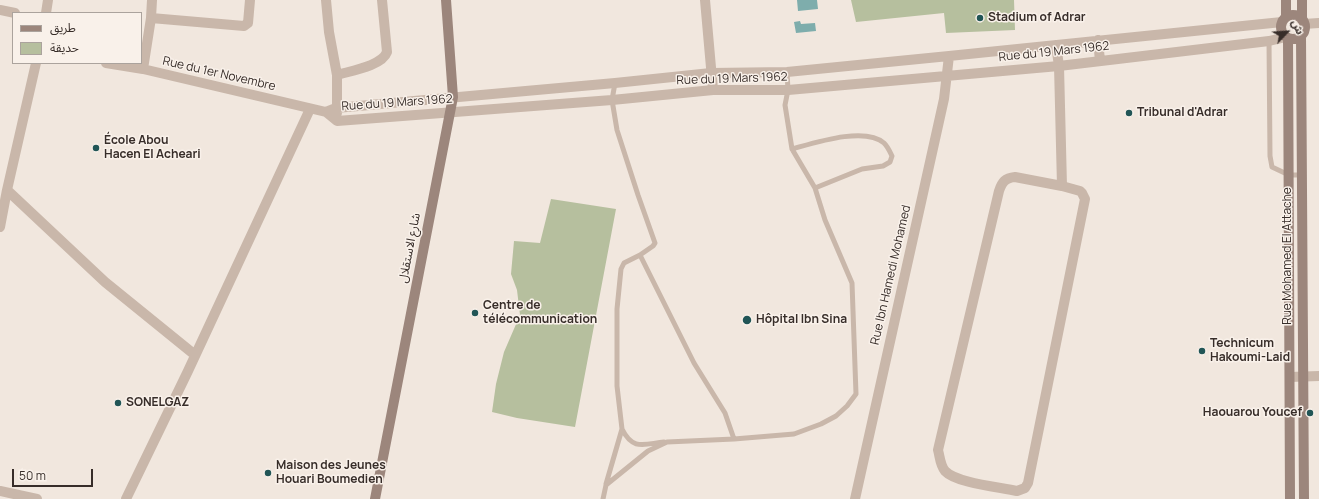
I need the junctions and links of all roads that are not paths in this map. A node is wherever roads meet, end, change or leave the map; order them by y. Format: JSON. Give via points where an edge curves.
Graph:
{"nodes":[{"id":1,"x":48,"y":0,"type":"edge"},
{"id":2,"x":152,"y":0,"type":"edge"},
{"id":3,"x":250,"y":0,"type":"edge"},
{"id":4,"x":326,"y":0,"type":"edge"},
{"id":5,"x":382,"y":0,"type":"edge"},
{"id":6,"x":446,"y":0,"type":"edge"},
{"id":7,"x":705,"y":0,"type":"edge"},
{"id":8,"x":1286,"y":0,"type":"edge"},
{"id":9,"x":1302,"y":0,"type":"edge"},
{"id":10,"x":0,"y":10,"type":"edge"},
{"id":11,"x":12,"y":12,"type":"edge"},
{"id":12,"x":46,"y":12,"type":"edge"},
{"id":13,"x":151,"y":18,"type":"junction"},
{"id":14,"x":1284,"y":19,"type":"junction"},
{"id":15,"x":1303,"y":22,"type":"junction"},
{"id":16,"x":1319,"y":23,"type":"edge"},
{"id":17,"x":1301,"y":36,"type":"junction"},
{"id":18,"x":1287,"y":38,"type":"junction"},
{"id":19,"x":1098,"y":40,"type":"junction"},
{"id":20,"x":1269,"y":41,"type":"junction"},
{"id":21,"x":1056,"y":44,"type":"junction"},
{"id":22,"x":949,"y":56,"type":"junction"},
{"id":23,"x":1100,"y":61,"type":"junction"},
{"id":24,"x":36,"y":64,"type":"edge"},
{"id":25,"x":112,"y":64,"type":"edge"},
{"id":26,"x":1059,"y":66,"type":"junction"},
{"id":27,"x":143,"y":69,"type":"junction"},
{"id":28,"x":787,"y":72,"type":"junction"},
{"id":29,"x":711,"y":73,"type":"junction"},
{"id":30,"x":337,"y":75,"type":"junction"},
{"id":31,"x":947,"y":75,"type":"junction"},
{"id":32,"x":615,"y":83,"type":"junction"},
{"id":33,"x":713,"y":90,"type":"junction"},
{"id":34,"x":788,"y":90,"type":"junction"},
{"id":35,"x":453,"y":96,"type":"junction"},
{"id":36,"x":612,"y":100,"type":"junction"},
{"id":37,"x":336,"y":108,"type":"junction"},
{"id":38,"x":310,"y":109,"type":"junction"},
{"id":39,"x":326,"y":112,"type":"junction"},
{"id":40,"x":449,"y":113,"type":"junction"},
{"id":41,"x":337,"y":121,"type":"junction"},
{"id":42,"x":792,"y":149,"type":"junction"},
{"id":43,"x":1289,"y":174,"type":"junction"},
{"id":44,"x":1301,"y":175,"type":"junction"},
{"id":45,"x":1062,"y":186,"type":"junction"},
{"id":46,"x":814,"y":188,"type":"junction"},
{"id":47,"x":7,"y":190,"type":"junction"},
{"id":48,"x":0,"y":227,"type":"edge"},
{"id":49,"x":640,"y":255,"type":"junction"},
{"id":50,"x":1290,"y":313,"type":"junction"},
{"id":51,"x":1302,"y":313,"type":"junction"},
{"id":52,"x":195,"y":355,"type":"junction"},
{"id":53,"x":1290,"y":376,"type":"junction"},
{"id":54,"x":1302,"y":376,"type":"junction"},
{"id":55,"x":1319,"y":376,"type":"edge"},
{"id":56,"x":622,"y":429,"type":"junction"},
{"id":57,"x":734,"y":439,"type":"junction"},
{"id":58,"x":667,"y":442,"type":"junction"},
{"id":59,"x":606,"y":485,"type":"junction"},
{"id":60,"x":0,"y":491,"type":"edge"},
{"id":61,"x":37,"y":499,"type":"edge"},
{"id":62,"x":126,"y":499,"type":"edge"},
{"id":63,"x":375,"y":499,"type":"edge"},
{"id":64,"x":603,"y":499,"type":"edge"},
{"id":65,"x":855,"y":499,"type":"edge"},
{"id":66,"x":1290,"y":499,"type":"edge"},
{"id":67,"x":1304,"y":499,"type":"edge"}],
"edges":[{"from":1,"to":12,"type":"street"},
{"from":2,"to":13,"type":"street"},
{"from":3,"to":13,"type":"street","via":[[248,23],[244,26]]},
{"from":4,"to":30,"type":"street"},
{"from":5,"to":30,"type":"street","via":[[386,54],[366,67]]},
{"from":6,"to":35,"type":"street","name":"شارع الاستقلال"},
{"from":7,"to":29,"type":"street"},
{"from":8,"to":14,"type":"street"},
{"from":9,"to":15,"type":"street"},
{"from":10,"to":11,"type":"street"},
{"from":13,"to":27,"type":"street"},
{"from":14,"to":15,"type":"street","via":[[1293,15]]},
{"from":14,"to":18,"type":"street","via":[[1281,29]]},
{"from":14,"to":19,"type":"street","name":"Rue du 19 Mars 1962"},
{"from":15,"to":16,"type":"street"},
{"from":15,"to":17,"type":"street","via":[[1304,30]]},
{"from":17,"to":18,"type":"street","via":[[1295,39]]},
{"from":17,"to":44,"type":"street","name":"Rue Mohamed El Attache"},
{"from":18,"to":20,"type":"street","name":"Rue du 19 Mars 1962"},
{"from":18,"to":43,"type":"street","name":"Rue Mohamed El Attache"},
{"from":19,"to":21,"type":"street","name":"Rue du 19 Mars 1962"},
{"from":19,"to":23,"type":"street"},
{"from":20,"to":23,"type":"street","name":"Rue du 19 Mars 1962"},
{"from":20,"to":43,"type":"lane","via":[[1270,156],[1272,167]]},
{"from":21,"to":22,"type":"street","name":"Rue du 19 Mars 1962"},
{"from":21,"to":26,"type":"street"},
{"from":22,"to":28,"type":"street","name":"Rue du 19 Mars 1962"},
{"from":22,"to":31,"type":"street","name":"Rue Ibn Hamedi Mohamed"},
{"from":23,"to":26,"type":"street","name":"Rue du 19 Mars 1962"},
{"from":24,"to":47,"type":"street"},
{"from":25,"to":27,"type":"street","name":"Rue du 1er Novembre"},
{"from":26,"to":31,"type":"street","name":"Rue du 19 Mars 1962"},
{"from":26,"to":45,"type":"street"},
{"from":27,"to":38,"type":"street","name":"Rue du 1er Novembre"},
{"from":28,"to":29,"type":"street","name":"Rue du 19 Mars 1962"},
{"from":28,"to":34,"type":"lane"},
{"from":29,"to":32,"type":"street","name":"Rue du 19 Mars 1962"},
{"from":29,"to":33,"type":"street"},
{"from":30,"to":37,"type":"street"},
{"from":31,"to":34,"type":"street","name":"Rue du 19 Mars 1962"},
{"from":31,"to":65,"type":"street","name":"Rue Ibn Hamedi Mohamed","via":[[944,99]]},
{"from":32,"to":35,"type":"street","name":"Rue du 19 Mars 1962"},
{"from":32,"to":36,"type":"lane"},
{"from":33,"to":34,"type":"street","name":"Rue du 19 Mars 1962"},
{"from":33,"to":36,"type":"street","name":"Rue du 19 Mars 1962"},
{"from":34,"to":42,"type":"lane","via":[[785,105]]},
{"from":35,"to":37,"type":"street","name":"Rue du 19 Mars 1962"},
{"from":35,"to":40,"type":"street","name":"شارع الاستقلال"},
{"from":36,"to":40,"type":"street","name":"Rue du 19 Mars 1962"},
{"from":36,"to":49,"type":"lane","via":[[616,130],[656,243]]},
{"from":37,"to":39,"type":"street","name":"Rue du 19 Mars 1962"},
{"from":37,"to":41,"type":"street"},
{"from":38,"to":39,"type":"street","name":"Rue du 1er Novembre"},
{"from":38,"to":52,"type":"street"},
{"from":39,"to":41,"type":"street","name":"Rue du 19 Mars 1962"},
{"from":40,"to":41,"type":"street","name":"Rue du 19 Mars 1962"},
{"from":40,"to":63,"type":"street","name":"شارع الاستقلال"},
{"from":42,"to":46,"type":"lane"},
{"from":42,"to":46,"type":"lane","via":[[831,139],[863,136],[883,142],[890,150],[890,162],[883,166],[862,169]]},
{"from":43,"to":44,"type":"lane"},
{"from":43,"to":50,"type":"street","name":"Rue Mohamed El Attache"},
{"from":44,"to":51,"type":"street","name":"Rue Mohamed El Attache"},
{"from":45,"to":45,"type":"street","via":[[1080,191],[1085,197],[1085,203],[1028,483],[1025,488],[1017,491],[960,480],[944,470],[938,450],[1001,184],[1004,180],[1015,177]]},
{"from":46,"to":57,"type":"lane","via":[[852,283],[856,394],[836,416],[806,430],[794,434]]},
{"from":47,"to":48,"type":"street"},
{"from":47,"to":52,"type":"street","via":[[105,282]]},
{"from":49,"to":56,"type":"lane","via":[[624,263],[621,269],[617,309],[616,378]]},
{"from":49,"to":57,"type":"lane","via":[[694,363],[725,413]]},
{"from":50,"to":51,"type":"street"},
{"from":50,"to":53,"type":"street","name":"Rue Mohamed El Attache"},
{"from":51,"to":54,"type":"street","name":"Rue Mohamed El Attache"},
{"from":52,"to":62,"type":"street"},
{"from":53,"to":54,"type":"street"},
{"from":53,"to":66,"type":"street","name":"Rue Mohamed El Attache"},
{"from":54,"to":55,"type":"street"},
{"from":54,"to":67,"type":"street","name":"Rue Mohamed El Attache"},
{"from":56,"to":58,"type":"lane","via":[[626,438],[637,444]]},
{"from":56,"to":59,"type":"lane"},
{"from":57,"to":58,"type":"lane"},
{"from":58,"to":59,"type":"lane","via":[[648,451]]},
{"from":59,"to":64,"type":"lane"},
{"from":60,"to":61,"type":"street"}]}
